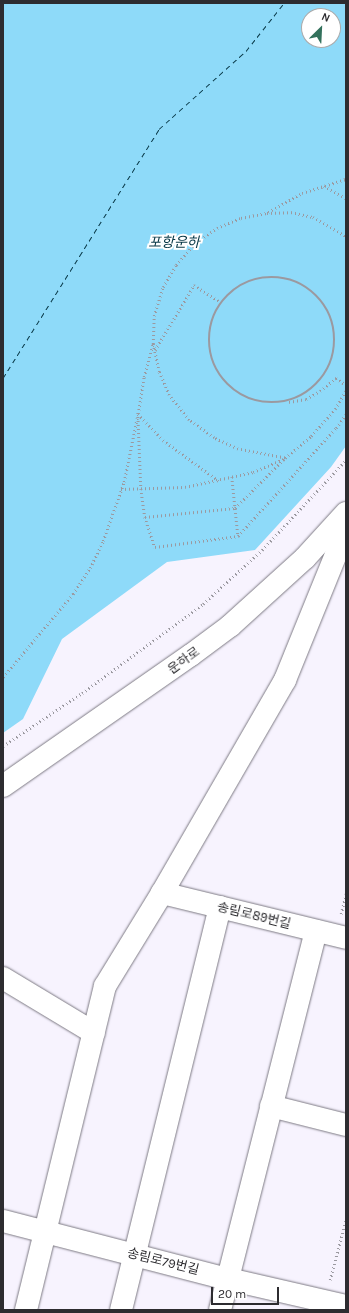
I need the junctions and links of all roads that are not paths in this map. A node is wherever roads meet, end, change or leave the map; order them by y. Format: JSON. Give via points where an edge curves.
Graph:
{"nodes":[{"id":1,"x":346,"y":513,"type":"edge"},
{"id":2,"x":346,"y":530,"type":"edge"},
{"id":3,"x":3,"y":786,"type":"edge"},
{"id":4,"x":162,"y":893,"type":"junction"},
{"id":5,"x":220,"y":907,"type":"junction"},
{"id":6,"x":316,"y":931,"type":"junction"},
{"id":7,"x":346,"y":938,"type":"edge"},
{"id":8,"x":3,"y":978,"type":"edge"},
{"id":9,"x":94,"y":1033,"type":"junction"},
{"id":10,"x":271,"y":1106,"type":"junction"},
{"id":11,"x":346,"y":1125,"type":"edge"},
{"id":12,"x":3,"y":1221,"type":"edge"},
{"id":13,"x":46,"y":1233,"type":"junction"},
{"id":14,"x":134,"y":1254,"type":"junction"},
{"id":15,"x":228,"y":1279,"type":"junction"},
{"id":16,"x":346,"y":1306,"type":"edge"},
{"id":17,"x":26,"y":1310,"type":"edge"},
{"id":18,"x":121,"y":1310,"type":"edge"},
{"id":19,"x":220,"y":1310,"type":"edge"}],
"edges":[{"from":1,"to":3,"type":"street","name":"운하로","via":[[305,558],[230,626]]},
{"from":2,"to":4,"type":"street","via":[[285,680]]},
{"from":4,"to":5,"type":"street","name":"송림로89번길"},
{"from":4,"to":9,"type":"street","via":[[105,986]]},
{"from":5,"to":6,"type":"street","name":"송림로89번길"},
{"from":5,"to":14,"type":"street"},
{"from":6,"to":7,"type":"street","name":"송림로89번길"},
{"from":6,"to":10,"type":"street"},
{"from":8,"to":9,"type":"street"},
{"from":9,"to":13,"type":"street"},
{"from":10,"to":11,"type":"street"},
{"from":10,"to":15,"type":"street"},
{"from":12,"to":13,"type":"street","name":"송림로79번길"},
{"from":13,"to":14,"type":"street","name":"송림로79번길"},
{"from":13,"to":17,"type":"street"},
{"from":14,"to":15,"type":"street","name":"송림로79번길"},
{"from":14,"to":18,"type":"street"},
{"from":15,"to":16,"type":"street","name":"송림로79번길"},
{"from":15,"to":19,"type":"street"}]}
